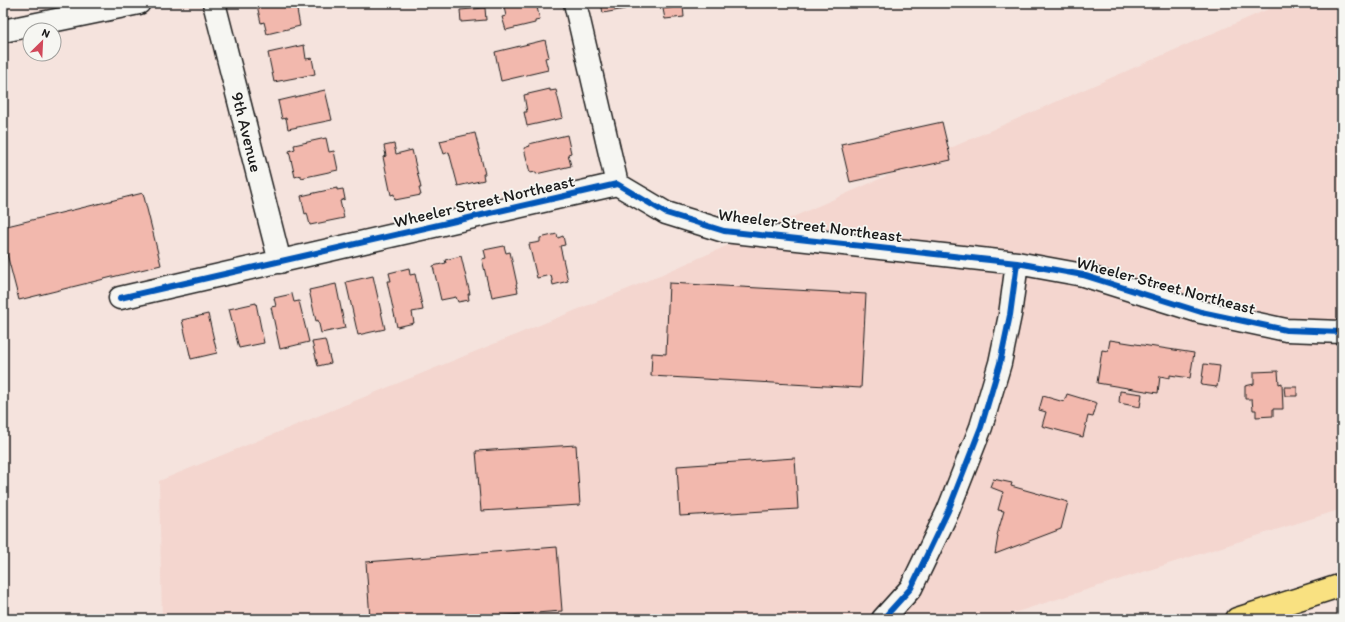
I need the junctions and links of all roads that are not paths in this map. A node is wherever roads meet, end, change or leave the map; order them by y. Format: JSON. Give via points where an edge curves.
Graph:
{"nodes":[{"id":1,"x":214,"y":3,"type":"edge"},
{"id":2,"x":575,"y":3,"type":"edge"},
{"id":3,"x":125,"y":4,"type":"edge"},
{"id":4,"x":3,"y":31,"type":"edge"},
{"id":5,"x":617,"y":184,"type":"junction"},
{"id":6,"x":280,"y":262,"type":"junction"},
{"id":7,"x":1017,"y":263,"type":"junction"},
{"id":8,"x":120,"y":298,"type":"dead end"},
{"id":9,"x":1342,"y":332,"type":"edge"},
{"id":10,"x":1342,"y":585,"type":"edge"},
{"id":11,"x":883,"y":619,"type":"edge"},
{"id":12,"x":1236,"y":619,"type":"edge"}],
"edges":[{"from":1,"to":6,"type":"street","name":"9th Avenue"},
{"from":2,"to":5,"type":"street"},
{"from":3,"to":4,"type":"street"},
{"from":5,"to":6,"type":"street","name":"Wheeler Street Northeast"},
{"from":5,"to":7,"type":"street","name":"Wheeler Street Northeast","via":[[666,214],[724,231]]},
{"from":6,"to":8,"type":"street","name":"Wheeler Street Northeast"},
{"from":7,"to":9,"type":"street","name":"Wheeler Street Northeast","via":[[1083,275],[1201,312],[1286,330]]},
{"from":7,"to":11,"type":"street","via":[[1000,363],[981,427],[948,511],[911,588]]},
{"from":10,"to":12,"type":"highway"}]}
